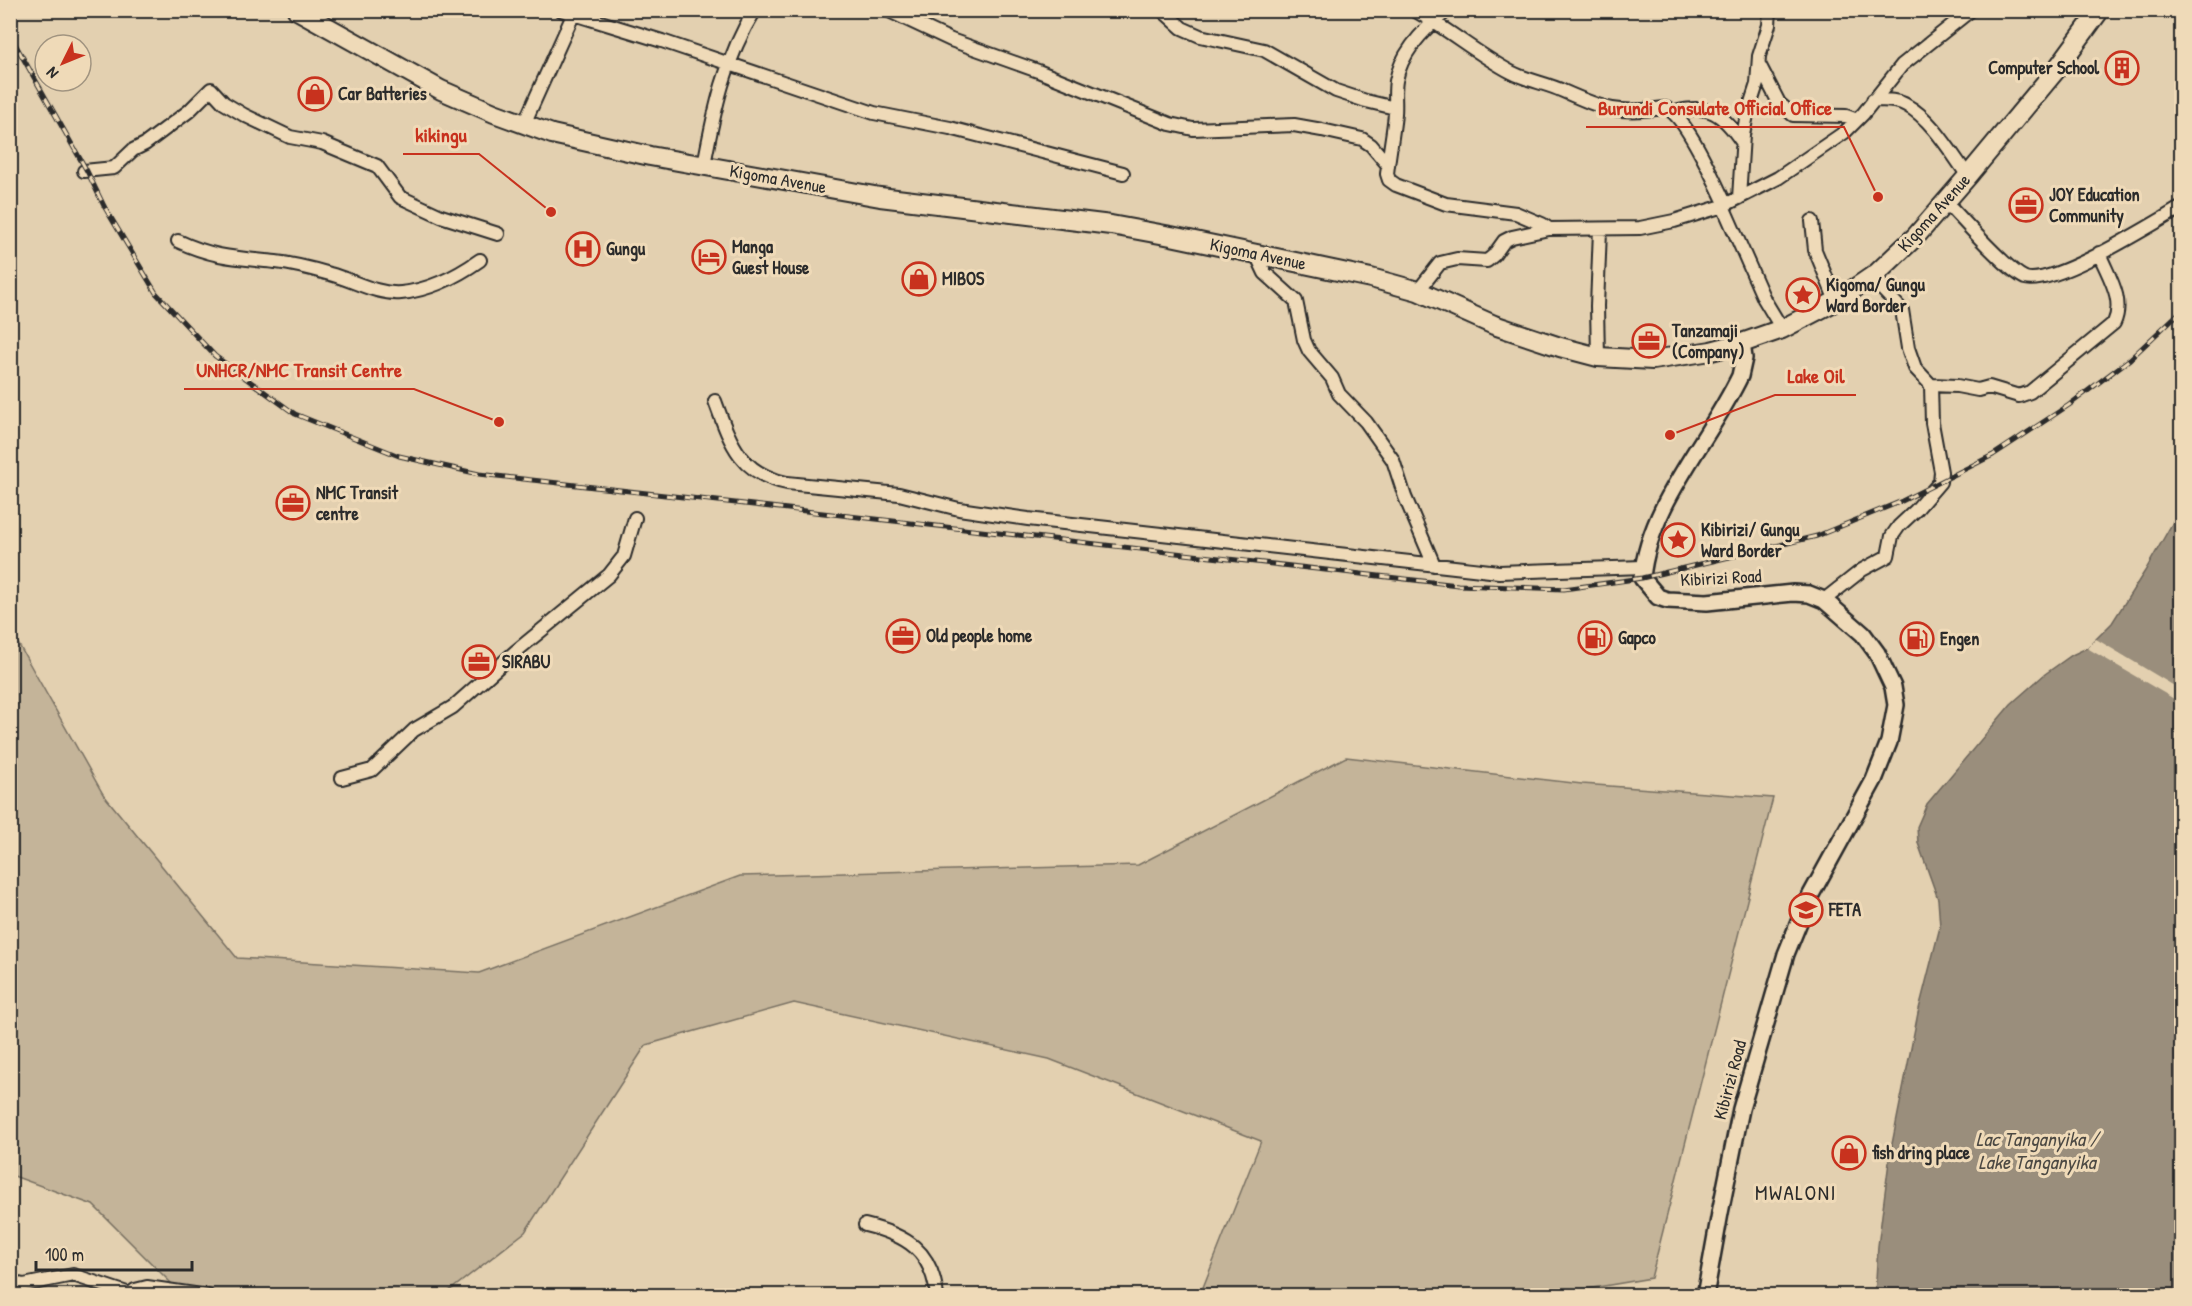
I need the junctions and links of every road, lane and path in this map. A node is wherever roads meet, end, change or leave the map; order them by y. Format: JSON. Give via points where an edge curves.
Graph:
{"nodes":[{"id":1,"x":297,"y":10,"type":"edge"},
{"id":2,"x":755,"y":10,"type":"edge"},
{"id":3,"x":887,"y":10,"type":"edge"},
{"id":4,"x":1414,"y":10,"type":"edge"},
{"id":5,"x":1448,"y":10,"type":"edge"},
{"id":6,"x":1770,"y":10,"type":"edge"},
{"id":7,"x":1971,"y":10,"type":"edge"},
{"id":8,"x":2100,"y":10,"type":"edge"},
{"id":9,"x":1162,"y":11,"type":"edge"},
{"id":10,"x":567,"y":13,"type":"edge"},
{"id":11,"x":1434,"y":21,"type":"junction"},
{"id":12,"x":1758,"y":62,"type":"junction"},
{"id":13,"x":727,"y":65,"type":"junction"},
{"id":14,"x":1874,"y":100,"type":"junction"},
{"id":15,"x":1395,"y":108,"type":"junction"},
{"id":16,"x":1675,"y":112,"type":"junction"},
{"id":17,"x":1857,"y":120,"type":"junction"},
{"id":18,"x":524,"y":124,"type":"junction"},
{"id":19,"x":1742,"y":142,"type":"junction"},
{"id":20,"x":704,"y":165,"type":"junction"},
{"id":21,"x":1388,"y":165,"type":"junction"},
{"id":22,"x":84,"y":171,"type":"dead end"},
{"id":23,"x":1122,"y":173,"type":"dead end"},
{"id":24,"x":1968,"y":176,"type":"junction"},
{"id":25,"x":1739,"y":198,"type":"junction"},
{"id":26,"x":1946,"y":202,"type":"junction"},
{"id":27,"x":1724,"y":206,"type":"junction"},
{"id":28,"x":2181,"y":207,"type":"edge"},
{"id":29,"x":1812,"y":221,"type":"dead end"},
{"id":30,"x":1549,"y":229,"type":"junction"},
{"id":31,"x":1600,"y":230,"type":"junction"},
{"id":32,"x":498,"y":234,"type":"dead end"},
{"id":33,"x":178,"y":241,"type":"dead end"},
{"id":34,"x":2099,"y":253,"type":"junction"},
{"id":35,"x":1256,"y":254,"type":"junction"},
{"id":36,"x":480,"y":260,"type":"dead end"},
{"id":37,"x":1877,"y":273,"type":"junction"},
{"id":38,"x":1418,"y":291,"type":"junction"},
{"id":39,"x":1836,"y":301,"type":"junction"},
{"id":40,"x":1782,"y":329,"type":"junction"},
{"id":41,"x":1742,"y":344,"type":"junction"},
{"id":42,"x":1598,"y":357,"type":"junction"},
{"id":43,"x":1931,"y":385,"type":"junction"},
{"id":44,"x":715,"y":401,"type":"dead end"},
{"id":45,"x":635,"y":518,"type":"dead end"},
{"id":46,"x":1434,"y":565,"type":"junction"},
{"id":47,"x":1643,"y":567,"type":"junction"},
{"id":48,"x":1824,"y":600,"type":"junction"},
{"id":49,"x":342,"y":778,"type":"dead end"},
{"id":50,"x":865,"y":1225,"type":"dead end"},
{"id":51,"x":10,"y":1282,"type":"edge"},
{"id":52,"x":130,"y":1295,"type":"edge"},
{"id":53,"x":208,"y":1296,"type":"edge"},
{"id":54,"x":937,"y":1296,"type":"edge"},
{"id":55,"x":1705,"y":1296,"type":"edge"}],
"edges":[{"from":1,"to":18,"type":"main road","name":"Kigoma Avenue","via":[[441,90]]},
{"from":2,"to":13,"type":"street"},
{"from":3,"to":21,"type":"street","via":[[951,40],[1170,124],[1193,129],[1294,125],[1322,130],[1362,139]]},
{"from":4,"to":11,"type":"street"},
{"from":5,"to":11,"type":"street"},
{"from":6,"to":12,"type":"street"},
{"from":7,"to":14,"type":"street","via":[[1902,65]]},
{"from":8,"to":24,"type":"main road","name":"Kigoma Avenue"},
{"from":9,"to":15,"type":"street","via":[[1182,28],[1200,36],[1264,50],[1336,91]]},
{"from":10,"to":13,"type":"street"},
{"from":10,"to":18,"type":"street"},
{"from":11,"to":15,"type":"street","via":[[1402,65],[1396,80]]},
{"from":11,"to":16,"type":"street","via":[[1484,57],[1531,82],[1562,90],[1599,107],[1622,111],[1665,108]]},
{"from":12,"to":17,"type":"street","via":[[1779,102],[1793,115],[1846,116]]},
{"from":12,"to":19,"type":"street","via":[[1759,75]]},
{"from":13,"to":20,"type":"street"},
{"from":13,"to":23,"type":"street","via":[[874,113],[950,128]]},
{"from":14,"to":17,"type":"street"},
{"from":14,"to":24,"type":"street","via":[[1907,105],[1927,123]]},
{"from":15,"to":21,"type":"street"},
{"from":16,"to":19,"type":"street","via":[[1705,110],[1718,114],[1728,121]]},
{"from":16,"to":27,"type":"street"},
{"from":17,"to":25,"type":"street","via":[[1778,178]]},
{"from":18,"to":20,"type":"main road","name":"Kigoma Avenue","via":[[552,134]]},
{"from":19,"to":25,"type":"street"},
{"from":20,"to":35,"type":"main road","name":"Kigoma Avenue","via":[[880,197],[1111,225]]},
{"from":21,"to":30,"type":"street","via":[[1389,180],[1404,189],[1446,204],[1516,213]]},
{"from":22,"to":32,"type":"street","via":[[114,168],[189,111],[211,89],[224,103],[290,137],[322,143],[377,166],[400,197],[441,216]]},
{"from":24,"to":26,"type":"main road","name":"Kigoma Avenue"},
{"from":25,"to":27,"type":"street"},
{"from":26,"to":34,"type":"street","via":[[2010,268],[2026,278],[2046,278]]},
{"from":26,"to":37,"type":"main road","name":"Kigoma Avenue"},
{"from":27,"to":31,"type":"street","via":[[1640,228]]},
{"from":27,"to":40,"type":"street","via":[[1764,299]]},
{"from":28,"to":34,"type":"street"},
{"from":29,"to":39,"type":"street","via":[[1815,250]]},
{"from":30,"to":31,"type":"street"},
{"from":30,"to":38,"type":"street","via":[[1504,241],[1487,261],[1457,259],[1440,263]]},
{"from":31,"to":42,"type":"street"},
{"from":33,"to":36,"type":"street","via":[[220,256],[278,262],[391,293],[438,285]]},
{"from":34,"to":43,"type":"street","via":[[2118,298],[2114,323],[2030,392],[2019,396],[1989,387],[1978,390]]},
{"from":35,"to":38,"type":"main road","name":"Kigoma Avenue"},
{"from":35,"to":46,"type":"street","via":[[1266,273],[1296,301],[1304,340],[1314,359],[1390,455]]},
{"from":37,"to":39,"type":"main road","name":"Kigoma Avenue"},
{"from":37,"to":43,"type":"street","via":[[1883,290],[1902,310],[1908,348],[1916,368]]},
{"from":38,"to":42,"type":"main road","name":"Kigoma Avenue","via":[[1494,325]]},
{"from":39,"to":40,"type":"main road","name":"Kigoma Avenue"},
{"from":40,"to":41,"type":"main road","name":"Kigoma Avenue"},
{"from":41,"to":42,"type":"main road","name":"Kigoma Avenue","via":[[1653,360]]},
{"from":41,"to":47,"type":"street","via":[[1740,376],[1670,498],[1651,538]]},
{"from":43,"to":48,"type":"street","via":[[1940,482],[1899,526],[1887,556]]},
{"from":44,"to":46,"type":"street","via":[[735,449],[757,473],[771,480],[899,494],[959,509],[1028,519]]},
{"from":45,"to":49,"type":"street","via":[[624,556],[609,575],[453,707],[414,730],[376,766]]},
{"from":46,"to":47,"type":"street","via":[[1524,572]]},
{"from":47,"to":48,"type":"street","name":"Kibirizi Road","via":[[1646,585],[1667,600],[1707,602],[1793,593]]},
{"from":48,"to":55,"type":"street","name":"Kibirizi Road","via":[[1863,634],[1877,653],[1893,687],[1893,724],[1874,780],[1808,900],[1786,954],[1739,1119]]},
{"from":50,"to":54,"type":"street","via":[[914,1245],[935,1280]]},
{"from":51,"to":52,"type":"street","via":[[24,1285],[73,1275]]},
{"from":52,"to":53,"type":"street","via":[[147,1287]]}]}
